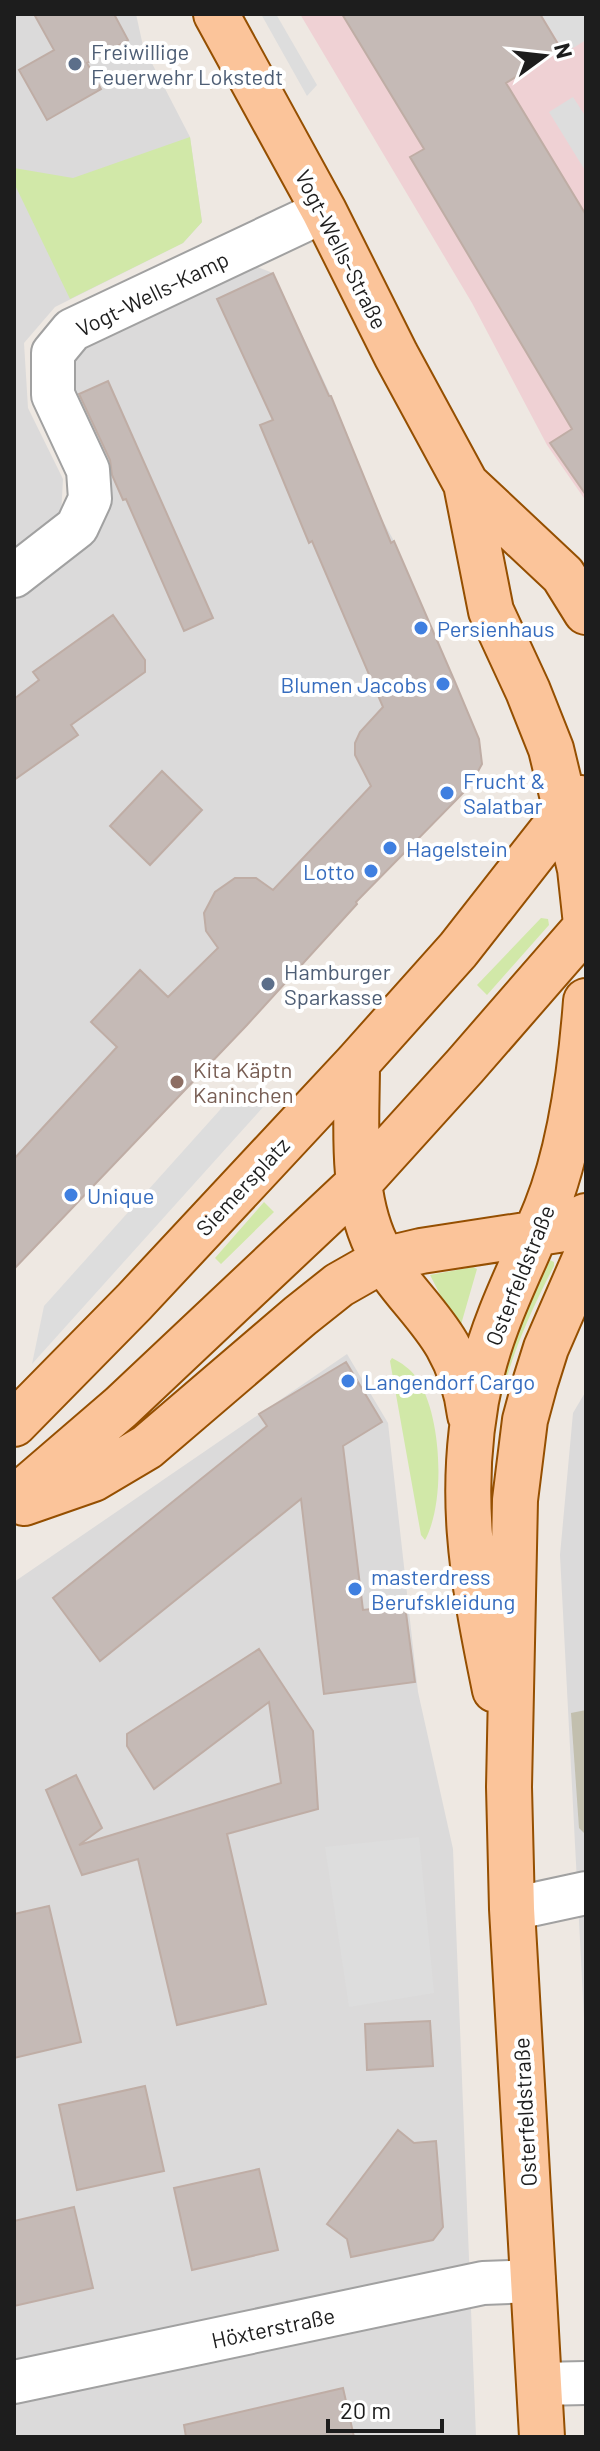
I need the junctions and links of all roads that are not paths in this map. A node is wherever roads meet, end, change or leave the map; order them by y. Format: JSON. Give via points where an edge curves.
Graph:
{"nodes":[{"id":1,"x":216,"y":14,"type":"edge"},
{"id":2,"x":324,"y":211,"type":"junction"},
{"id":3,"x":466,"y":484,"type":"junction"},
{"id":4,"x":14,"y":576,"type":"edge"},
{"id":5,"x":584,"y":606,"type":"edge"},
{"id":6,"x":580,"y":798,"type":"edge"},
{"id":7,"x":586,"y":926,"type":"edge"},
{"id":8,"x":586,"y":1001,"type":"edge"},
{"id":9,"x":357,"y":1063,"type":"junction"},
{"id":10,"x":360,"y":1182,"type":"junction"},
{"id":11,"x":586,"y":1216,"type":"edge"},
{"id":12,"x":534,"y":1235,"type":"junction"},
{"id":13,"x":586,"y":1256,"type":"edge"},
{"id":14,"x":383,"y":1260,"type":"junction"},
{"id":15,"x":14,"y":1424,"type":"edge"},
{"id":16,"x":472,"y":1429,"type":"junction"},
{"id":17,"x":14,"y":1499,"type":"edge"},
{"id":18,"x":14,"y":1506,"type":"edge"},
{"id":19,"x":509,"y":1787,"type":"junction"},
{"id":20,"x":586,"y":1893,"type":"edge"},
{"id":21,"x":512,"y":1909,"type":"junction"},
{"id":22,"x":534,"y":2281,"type":"junction"},
{"id":23,"x":14,"y":2382,"type":"edge"},
{"id":24,"x":586,"y":2383,"type":"edge"},
{"id":25,"x":539,"y":2384,"type":"junction"},
{"id":26,"x":542,"y":2437,"type":"edge"}],
"edges":[{"from":1,"to":2,"type":"main road","name":"Vogt-Wells-Straße"},
{"from":2,"to":3,"type":"main road","name":"Vogt-Wells-Straße"},
{"from":2,"to":4,"type":"street","name":"Vogt-Wells-Kamp","via":[[72,330],[53,353],[53,395],[88,470],[90,499],[77,527]]},
{"from":3,"to":5,"type":"main road","name":"Vogt-Wells-Straße","via":[[563,575]]},
{"from":3,"to":6,"type":"main road","name":"Vogt-Wells-Straße","via":[[491,611],[551,749]]},
{"from":6,"to":7,"type":"main road","name":"Vogt-Wells-Straße"},
{"from":6,"to":9,"type":"main road","name":"Siemersplatz","via":[[458,950]]},
{"from":7,"to":10,"type":"main road"},
{"from":8,"to":12,"type":"main road","name":"Osterfeldstraße","via":[[568,1131],[552,1193]]},
{"from":9,"to":10,"type":"main road"},
{"from":9,"to":15,"type":"main road","name":"Siemersplatz"},
{"from":10,"to":14,"type":"main road","via":[[368,1225]]},
{"from":10,"to":17,"type":"main road","via":[[121,1407]]},
{"from":11,"to":12,"type":"main road"},
{"from":12,"to":14,"type":"main road"},
{"from":12,"to":16,"type":"main road","name":"Osterfeldstraße","via":[[493,1335]]},
{"from":13,"to":19,"type":"main road","name":"Osterfeldstraße","via":[[542,1360],[519,1459]]},
{"from":14,"to":16,"type":"main road","via":[[446,1344],[464,1386]]},
{"from":14,"to":18,"type":"main road","via":[[339,1285],[147,1447],[93,1479]]},
{"from":16,"to":19,"type":"main road","name":"Osterfeldstraße","via":[[471,1565]]},
{"from":19,"to":21,"type":"main road","name":"Osterfeldstraße"},
{"from":20,"to":21,"type":"street"},
{"from":21,"to":22,"type":"main road","name":"Osterfeldstraße"},
{"from":22,"to":23,"type":"street","name":"Höxterstraße","via":[[483,2283]]},
{"from":22,"to":25,"type":"main road","name":"Osterfeldstraße"},
{"from":24,"to":25,"type":"street"},
{"from":25,"to":26,"type":"main road","name":"Osterfeldstraße"}]}
